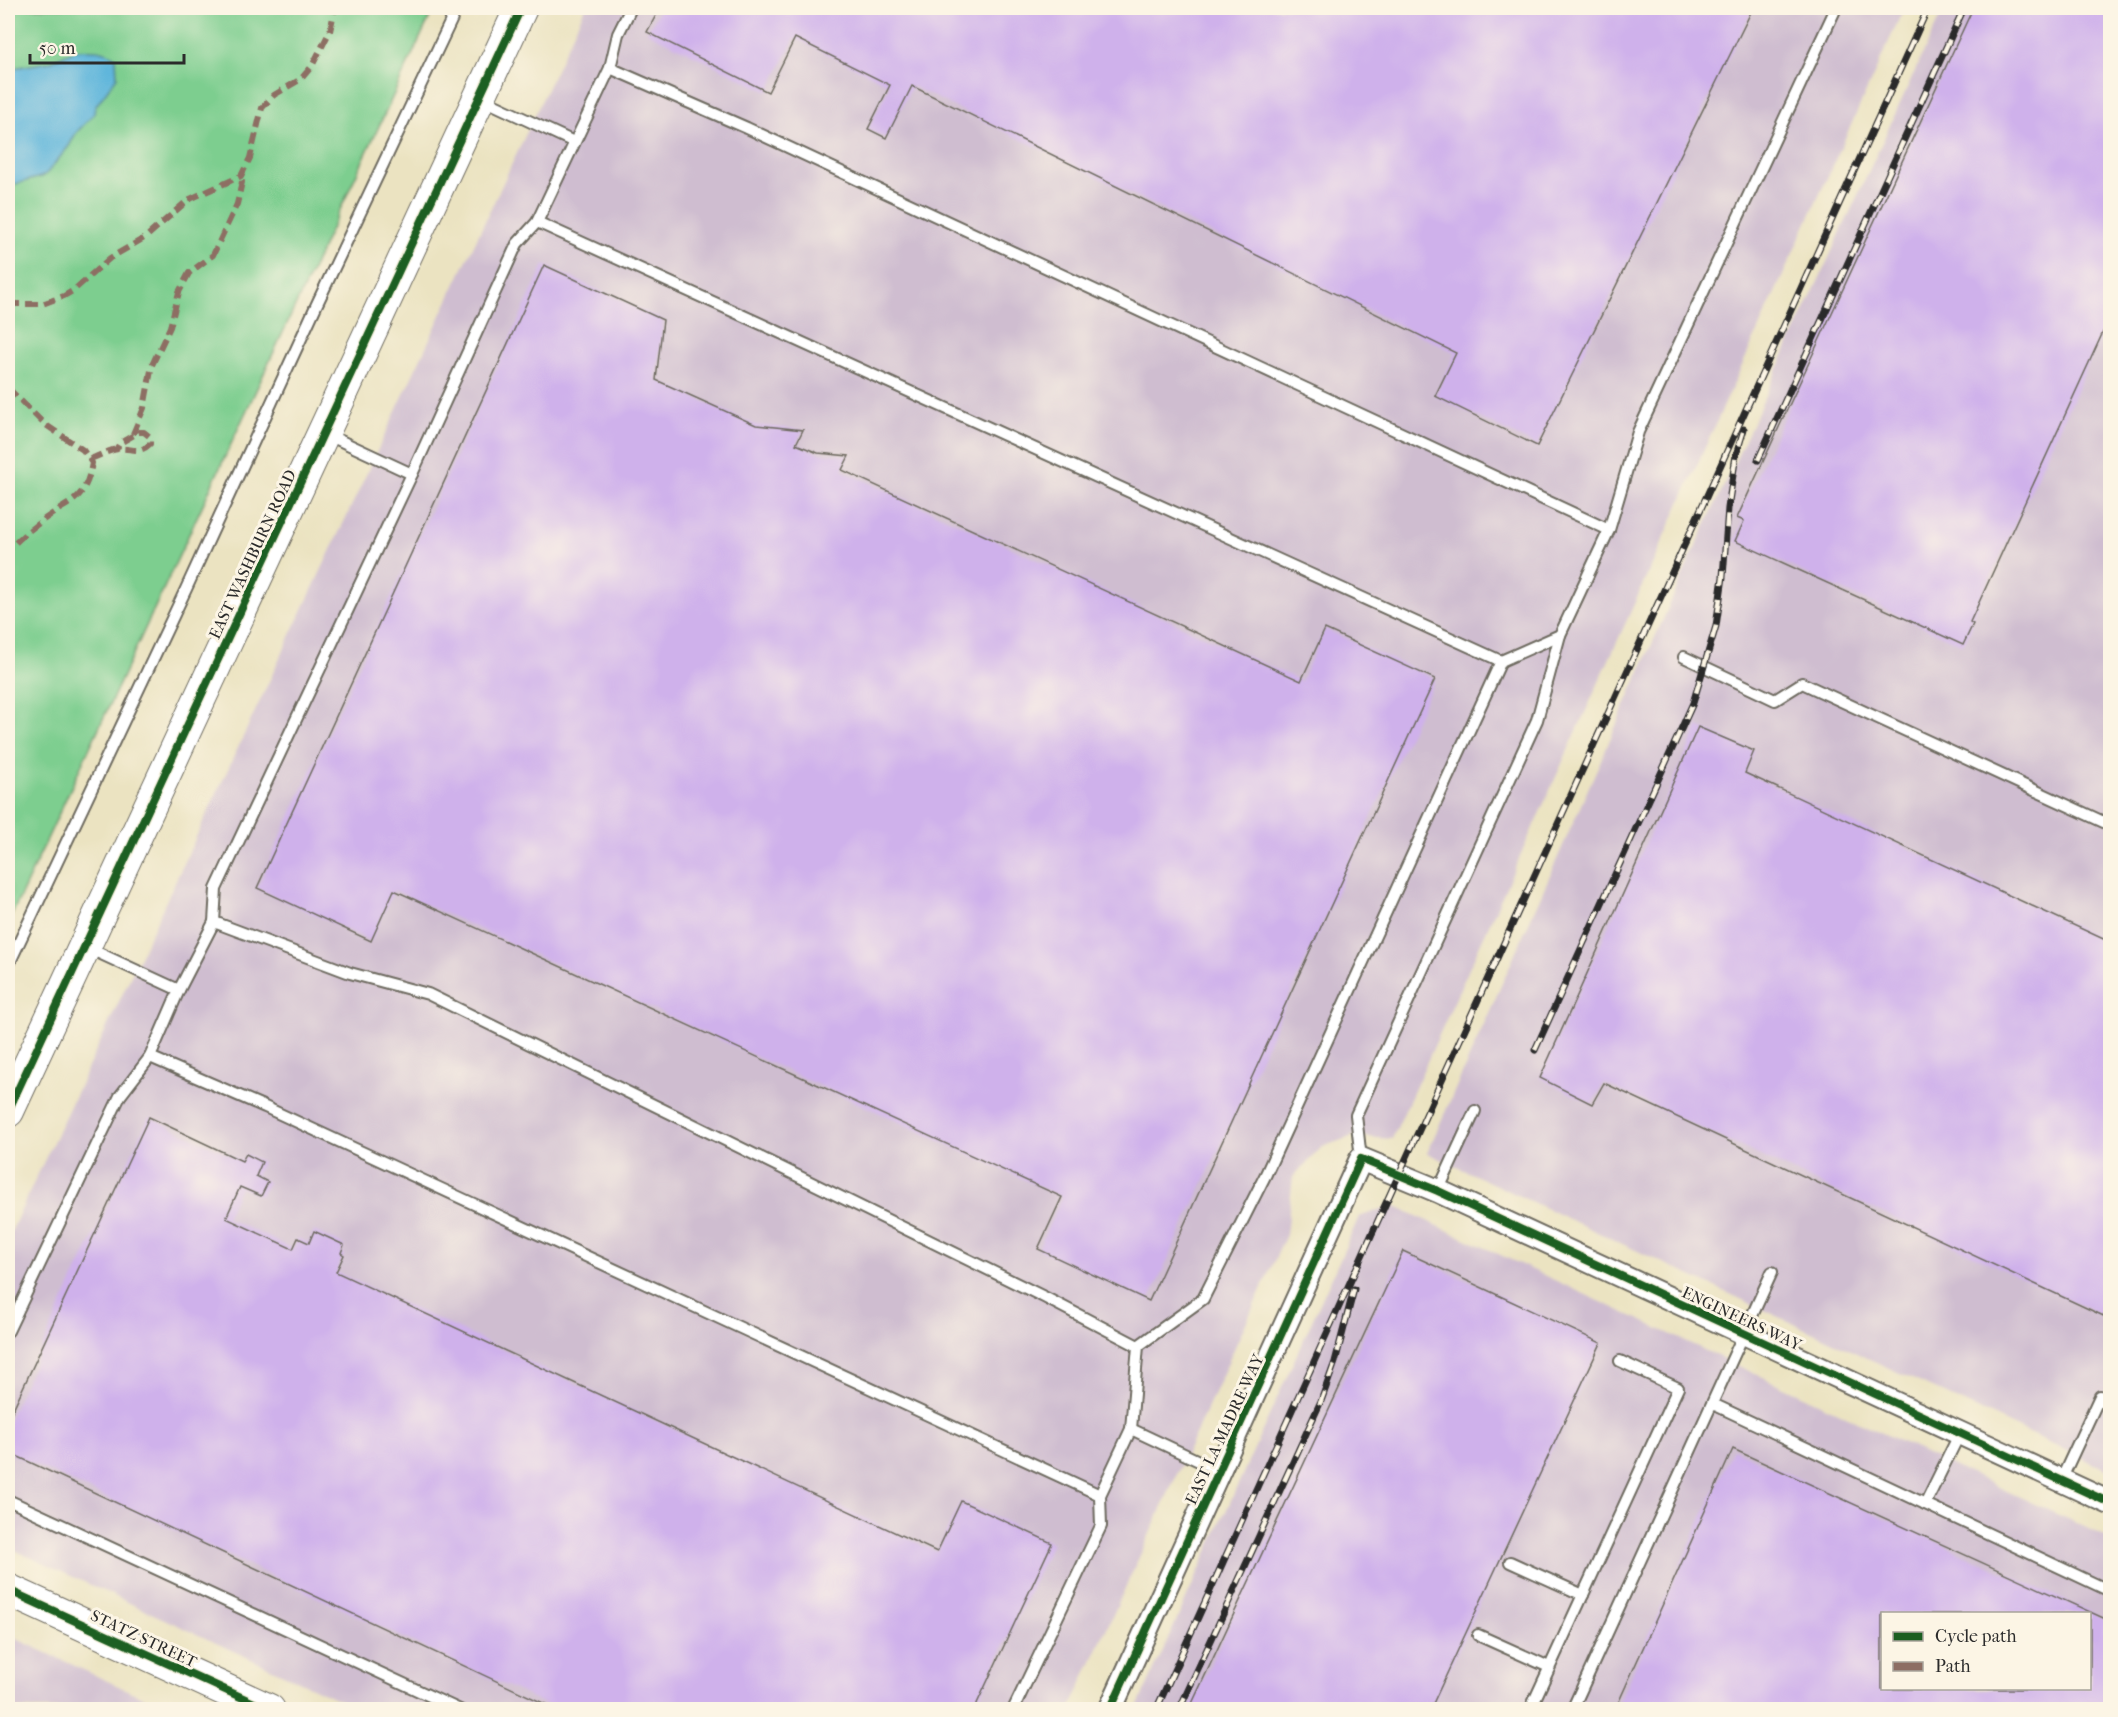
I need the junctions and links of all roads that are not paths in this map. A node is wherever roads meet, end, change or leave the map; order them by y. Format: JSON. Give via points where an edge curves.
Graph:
{"nodes":[{"id":1,"x":457,"y":8,"type":"edge"},
{"id":2,"x":521,"y":8,"type":"edge"},
{"id":3,"x":631,"y":8,"type":"edge"},
{"id":4,"x":1836,"y":8,"type":"edge"},
{"id":5,"x":610,"y":68,"type":"junction"},
{"id":6,"x":479,"y":98,"type":"junction"},
{"id":7,"x":574,"y":142,"type":"junction"},
{"id":8,"x":537,"y":222,"type":"junction"},
{"id":9,"x":323,"y":433,"type":"junction"},
{"id":10,"x":412,"y":474,"type":"junction"},
{"id":11,"x":1609,"y":530,"type":"junction"},
{"id":12,"x":1560,"y":635,"type":"junction"},
{"id":13,"x":1684,"y":657,"type":"dead end"},
{"id":14,"x":1502,"y":661,"type":"junction"},
{"id":15,"x":2110,"y":825,"type":"edge"},
{"id":16,"x":214,"y":922,"type":"junction"},
{"id":17,"x":85,"y":946,"type":"junction"},
{"id":18,"x":8,"y":966,"type":"edge"},
{"id":19,"x":179,"y":990,"type":"junction"},
{"id":20,"x":150,"y":1057,"type":"junction"},
{"id":21,"x":8,"y":1111,"type":"edge"},
{"id":22,"x":1475,"y":1111,"type":"dead end"},
{"id":23,"x":1361,"y":1159,"type":"junction"},
{"id":24,"x":1438,"y":1191,"type":"junction"},
{"id":25,"x":1772,"y":1272,"type":"dead end"},
{"id":26,"x":8,"y":1300,"type":"edge"},
{"id":27,"x":19,"y":1306,"type":"junction"},
{"id":28,"x":8,"y":1331,"type":"edge"},
{"id":29,"x":1745,"y":1334,"type":"junction"},
{"id":30,"x":1138,"y":1346,"type":"junction"},
{"id":31,"x":1620,"y":1361,"type":"dead end"},
{"id":32,"x":2100,"y":1396,"type":"dead end"},
{"id":33,"x":1713,"y":1404,"type":"junction"},
{"id":34,"x":1131,"y":1429,"type":"junction"},
{"id":35,"x":1960,"y":1433,"type":"junction"},
{"id":36,"x":1220,"y":1471,"type":"junction"},
{"id":37,"x":2061,"y":1480,"type":"junction"},
{"id":38,"x":1100,"y":1496,"type":"junction"},
{"id":39,"x":8,"y":1500,"type":"edge"},
{"id":40,"x":2110,"y":1503,"type":"edge"},
{"id":41,"x":1926,"y":1504,"type":"junction"},
{"id":42,"x":1510,"y":1562,"type":"dead end"},
{"id":43,"x":8,"y":1590,"type":"edge"},
{"id":44,"x":2110,"y":1591,"type":"edge"},
{"id":45,"x":1583,"y":1595,"type":"junction"},
{"id":46,"x":1478,"y":1635,"type":"dead end"},
{"id":47,"x":1549,"y":1667,"type":"junction"},
{"id":48,"x":269,"y":1710,"type":"edge"},
{"id":49,"x":460,"y":1710,"type":"edge"},
{"id":50,"x":1013,"y":1710,"type":"edge"},
{"id":51,"x":1110,"y":1710,"type":"edge"},
{"id":52,"x":1530,"y":1710,"type":"edge"},
{"id":53,"x":1572,"y":1710,"type":"edge"}],
"edges":[{"from":1,"to":18,"type":"lane"},
{"from":2,"to":6,"type":"street","name":"EAST WASHBURN ROAD"},
{"from":3,"to":5,"type":"lane","via":[[618,34]]},
{"from":4,"to":11,"type":"lane","via":[[1638,432]]},
{"from":5,"to":7,"type":"lane"},
{"from":5,"to":11,"type":"lane","via":[[758,133]]},
{"from":6,"to":7,"type":"lane"},
{"from":6,"to":9,"type":"street","name":"EAST WASHBURN ROAD"},
{"from":7,"to":8,"type":"lane"},
{"from":8,"to":10,"type":"lane","via":[[517,244]]},
{"from":8,"to":14,"type":"lane"},
{"from":9,"to":10,"type":"lane"},
{"from":9,"to":17,"type":"street","name":"EAST WASHBURN ROAD"},
{"from":10,"to":16,"type":"lane","via":[[216,889]]},
{"from":11,"to":12,"type":"lane"},
{"from":12,"to":14,"type":"lane"},
{"from":12,"to":23,"type":"lane","via":[[1537,720],[1356,1115]]},
{"from":13,"to":15,"type":"lane","via":[[1775,700],[1803,683]]},
{"from":14,"to":30,"type":"lane","via":[[1266,1174],[1203,1299]]},
{"from":16,"to":19,"type":"lane"},
{"from":16,"to":30,"type":"lane","via":[[350,973],[428,994]]},
{"from":17,"to":19,"type":"lane"},
{"from":17,"to":21,"type":"street","name":"EAST WASHBURN ROAD"},
{"from":19,"to":20,"type":"lane"},
{"from":20,"to":27,"type":"lane","via":[[120,1096]]},
{"from":20,"to":38,"type":"lane"},
{"from":22,"to":24,"type":"lane"},
{"from":23,"to":24,"type":"street","name":"ENGINEERS WAY"},
{"from":23,"to":36,"type":"street","name":"EAST LA MADRE WAY"},
{"from":24,"to":29,"type":"street","name":"ENGINEERS WAY"},
{"from":25,"to":29,"type":"lane"},
{"from":26,"to":27,"type":"lane"},
{"from":27,"to":28,"type":"lane"},
{"from":29,"to":33,"type":"lane"},
{"from":29,"to":35,"type":"street","name":"ENGINEERS WAY"},
{"from":30,"to":34,"type":"lane"},
{"from":31,"to":45,"type":"lane","via":[[1678,1388]]},
{"from":32,"to":37,"type":"lane"},
{"from":33,"to":41,"type":"lane"},
{"from":33,"to":53,"type":"lane"},
{"from":34,"to":36,"type":"lane"},
{"from":34,"to":38,"type":"lane"},
{"from":35,"to":37,"type":"street","name":"ENGINEERS WAY"},
{"from":35,"to":41,"type":"lane"},
{"from":36,"to":51,"type":"street","name":"EAST LA MADRE WAY"},
{"from":37,"to":40,"type":"street","name":"ENGINEERS WAY"},
{"from":38,"to":50,"type":"lane","via":[[1101,1526]]},
{"from":39,"to":49,"type":"lane"},
{"from":41,"to":44,"type":"lane"},
{"from":42,"to":45,"type":"lane"},
{"from":43,"to":48,"type":"street","name":"STATZ STREET"},
{"from":45,"to":47,"type":"lane"},
{"from":46,"to":47,"type":"lane"},
{"from":47,"to":52,"type":"lane"}]}
